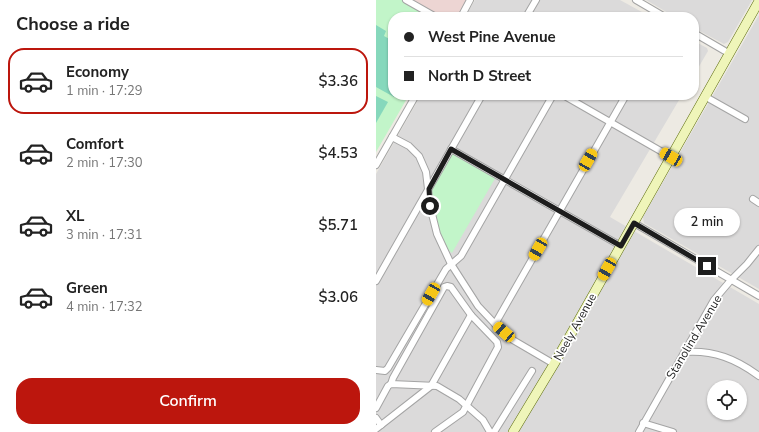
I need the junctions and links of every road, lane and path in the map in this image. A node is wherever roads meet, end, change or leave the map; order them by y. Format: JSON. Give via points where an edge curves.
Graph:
{"nodes":[{"id":1,"x":406,"y":0,"type":"edge"},
{"id":2,"x":470,"y":0,"type":"edge"},
{"id":3,"x":536,"y":0,"type":"edge"},
{"id":4,"x":636,"y":0,"type":"edge"},
{"id":5,"x":759,"y":1,"type":"edge"},
{"id":6,"x":427,"y":12,"type":"edge"},
{"id":7,"x":464,"y":12,"type":"edge"},
{"id":8,"x":529,"y":12,"type":"edge"},
{"id":9,"x":656,"y":12,"type":"edge"},
{"id":10,"x":699,"y":36,"type":"edge"},
{"id":11,"x":730,"y":54,"type":"junction"},
{"id":12,"x":706,"y":97,"type":"junction"},
{"id":13,"x":413,"y":100,"type":"edge"},
{"id":14,"x":479,"y":100,"type":"edge"},
{"id":15,"x":550,"y":100,"type":"edge"},
{"id":16,"x":572,"y":100,"type":"edge"},
{"id":17,"x":623,"y":100,"type":"edge"},
{"id":18,"x":745,"y":119,"type":"dead end"},
{"id":19,"x":610,"y":122,"type":"junction"},
{"id":20,"x":392,"y":137,"type":"junction"},
{"id":21,"x":451,"y":149,"type":"junction"},
{"id":22,"x":671,"y":157,"type":"junction"},
{"id":23,"x":376,"y":165,"type":"edge"},
{"id":24,"x":505,"y":179,"type":"junction"},
{"id":25,"x":429,"y":189,"type":"junction"},
{"id":26,"x":753,"y":199,"type":"dead end"},
{"id":27,"x":759,"y":203,"type":"edge"},
{"id":28,"x":560,"y":211,"type":"junction"},
{"id":29,"x":634,"y":223,"type":"junction"},
{"id":30,"x":621,"y":246,"type":"junction"},
{"id":31,"x":759,"y":249,"type":"edge"},
{"id":32,"x":451,"y":264,"type":"junction"},
{"id":33,"x":731,"y":280,"type":"junction"},
{"id":34,"x":376,"y":281,"type":"edge"},
{"id":35,"x":759,"y":296,"type":"edge"},
{"id":36,"x":471,"y":315,"type":"junction"},
{"id":37,"x":495,"y":324,"type":"junction"},
{"id":38,"x":684,"y":352,"type":"junction"},
{"id":39,"x":554,"y":364,"type":"junction"},
{"id":40,"x":376,"y":370,"type":"edge"},
{"id":41,"x":532,"y":371,"type":"dead end"},
{"id":42,"x":759,"y":376,"type":"edge"},
{"id":43,"x":391,"y":384,"type":"junction"},
{"id":44,"x":431,"y":386,"type":"junction"},
{"id":45,"x":466,"y":404,"type":"junction"},
{"id":46,"x":376,"y":408,"type":"edge"},
{"id":47,"x":376,"y":418,"type":"edge"},
{"id":48,"x":644,"y":423,"type":"junction"},
{"id":49,"x":378,"y":427,"type":"edge"},
{"id":50,"x":435,"y":432,"type":"edge"},
{"id":51,"x":490,"y":432,"type":"edge"},
{"id":52,"x":494,"y":432,"type":"edge"},
{"id":53,"x":513,"y":432,"type":"edge"},
{"id":54,"x":638,"y":432,"type":"edge"},
{"id":55,"x":673,"y":432,"type":"edge"}],
"edges":[{"from":1,"to":6,"type":"street"},
{"from":2,"to":7,"type":"street"},
{"from":3,"to":8,"type":"street"},
{"from":4,"to":9,"type":"street"},
{"from":5,"to":11,"type":"street","name":"Neely Avenue"},
{"from":10,"to":11,"type":"street"},
{"from":11,"to":12,"type":"street","name":"Neely Avenue"},
{"from":12,"to":18,"type":"street"},
{"from":12,"to":22,"type":"street","name":"Neely Avenue"},
{"from":13,"to":20,"type":"street"},
{"from":14,"to":21,"type":"street"},
{"from":15,"to":24,"type":"street"},
{"from":16,"to":19,"type":"street"},
{"from":17,"to":19,"type":"street"},
{"from":19,"to":22,"type":"street"},
{"from":19,"to":28,"type":"street"},
{"from":20,"to":23,"type":"street"},
{"from":20,"to":25,"type":"street","via":[[409,146],[419,156],[426,172]]},
{"from":21,"to":24,"type":"street"},
{"from":21,"to":25,"type":"street"},
{"from":22,"to":29,"type":"street","name":"Neely Avenue"},
{"from":24,"to":28,"type":"street"},
{"from":24,"to":32,"type":"street","via":[[461,256]]},
{"from":25,"to":32,"type":"street","via":[[430,206],[438,234]]},
{"from":25,"to":34,"type":"street"},
{"from":26,"to":27,"type":"street"},
{"from":28,"to":30,"type":"street"},
{"from":28,"to":37,"type":"street"},
{"from":29,"to":30,"type":"street","name":"Neely Avenue"},
{"from":29,"to":33,"type":"street"},
{"from":30,"to":39,"type":"street","name":"Neely Avenue"},
{"from":31,"to":33,"type":"street","name":"Stanolind Avenue"},
{"from":32,"to":37,"type":"street","via":[[478,306]]},
{"from":32,"to":40,"type":"street","via":[[386,370]]},
{"from":33,"to":35,"type":"street"},
{"from":33,"to":38,"type":"street","name":"Stanolind Avenue","via":[[714,300]]},
{"from":36,"to":43,"type":"street","via":[[451,287],[444,287]]},
{"from":36,"to":44,"type":"street"},
{"from":36,"to":45,"type":"street","via":[[499,345]]},
{"from":37,"to":39,"type":"street","via":[[513,340]]},
{"from":38,"to":42,"type":"street","via":[[716,354],[744,365]]},
{"from":38,"to":48,"type":"street","name":"Stanolind Avenue"},
{"from":39,"to":53,"type":"street","name":"Neely Avenue"},
{"from":41,"to":52,"type":"street"},
{"from":43,"to":44,"type":"street"},
{"from":43,"to":46,"type":"street"},
{"from":44,"to":45,"type":"street","via":[[437,386]]},
{"from":44,"to":49,"type":"street"},
{"from":45,"to":50,"type":"street","via":[[463,412]]},
{"from":45,"to":51,"type":"street","via":[[483,420]]},
{"from":47,"to":49,"type":"street"},
{"from":48,"to":54,"type":"street","name":"Stanolind Avenue"},
{"from":48,"to":55,"type":"street"}]}
